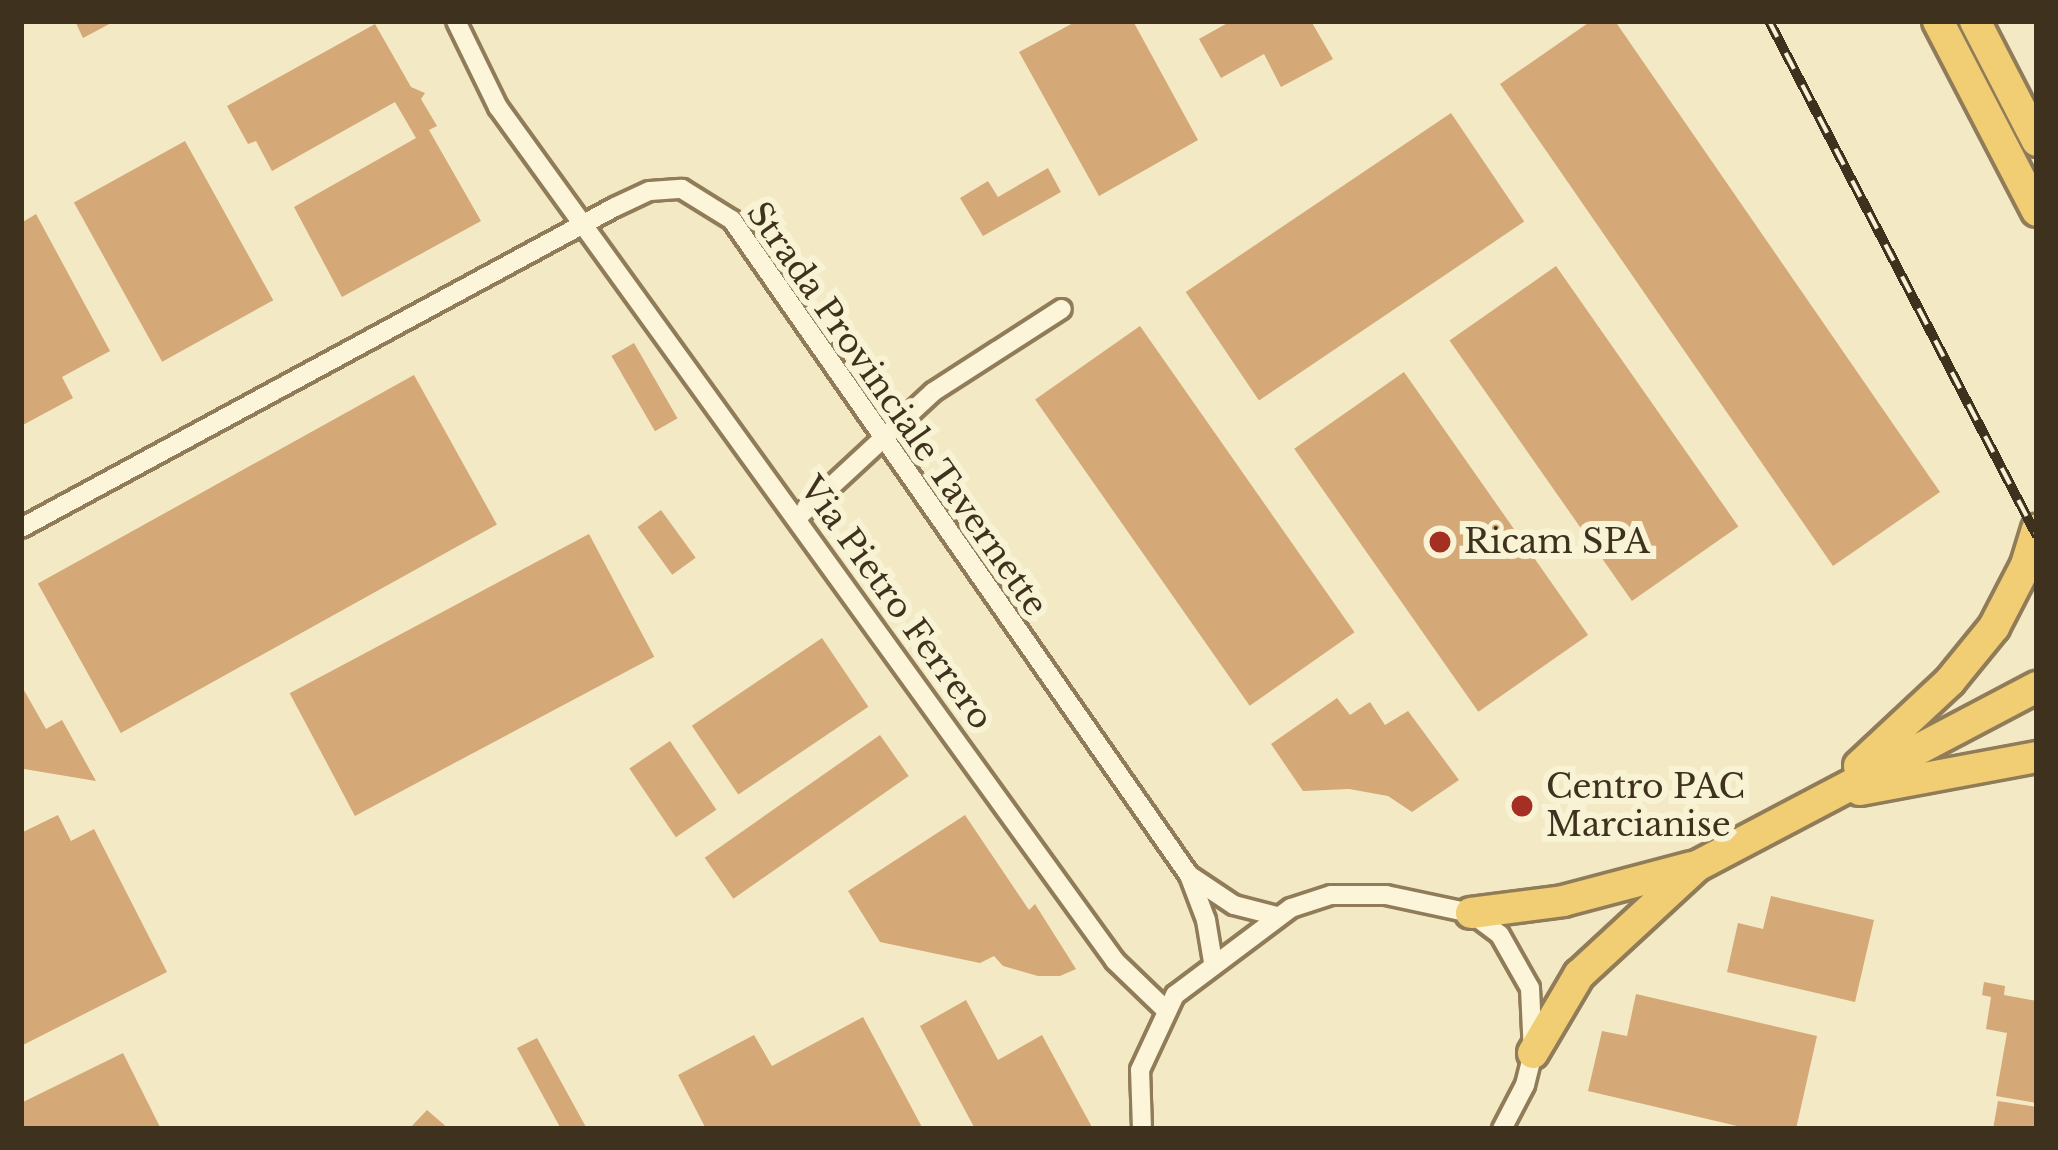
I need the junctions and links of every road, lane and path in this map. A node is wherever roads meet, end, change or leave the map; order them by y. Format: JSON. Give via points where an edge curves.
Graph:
{"nodes":[{"id":1,"x":456,"y":21,"type":"edge"},
{"id":2,"x":1938,"y":21,"type":"edge"},
{"id":3,"x":1975,"y":21,"type":"edge"},
{"id":4,"x":2037,"y":141,"type":"edge"},
{"id":5,"x":2037,"y":211,"type":"edge"},
{"id":6,"x":584,"y":224,"type":"junction"},
{"id":7,"x":1062,"y":309,"type":"dead end"},
{"id":8,"x":885,"y":439,"type":"junction"},
{"id":9,"x":797,"y":518,"type":"junction"},
{"id":10,"x":21,"y":528,"type":"edge"},
{"id":11,"x":2037,"y":530,"type":"edge"},
{"id":12,"x":2037,"y":687,"type":"edge"},
{"id":13,"x":2037,"y":757,"type":"edge"},
{"id":14,"x":1825,"y":797,"type":"junction"},
{"id":15,"x":1697,"y":866,"type":"junction"},
{"id":16,"x":1190,"y":875,"type":"junction"},
{"id":17,"x":1471,"y":913,"type":"junction"},
{"id":18,"x":1277,"y":916,"type":"junction"},
{"id":19,"x":1213,"y":962,"type":"junction"},
{"id":20,"x":1167,"y":1010,"type":"junction"},
{"id":21,"x":1533,"y":1053,"type":"junction"},
{"id":22,"x":1506,"y":1126,"type":"edge"},
{"id":23,"x":1142,"y":1129,"type":"edge"}],
"edges":[{"from":1,"to":6,"type":"street","name":"Via Pietro Ferrero","via":[[498,106]]},
{"from":2,"to":5,"type":"highway"},
{"from":3,"to":4,"type":"highway"},
{"from":6,"to":8,"type":"street","name":"Strada Provinciale Tavernette","via":[[650,191],[682,189],[711,204],[732,220]]},
{"from":6,"to":9,"type":"street","name":"Via Pietro Ferrero"},
{"from":6,"to":10,"type":"street","name":"Strada Provinciale Tavernette"},
{"from":7,"to":8,"type":"street","via":[[933,392]]},
{"from":8,"to":9,"type":"street"},
{"from":8,"to":16,"type":"street","name":"Strada Provinciale Tavernette"},
{"from":9,"to":20,"type":"street","name":"Via Pietro Ferrero","via":[[1115,961]]},
{"from":11,"to":14,"type":"highway","via":[[1994,627],[1950,681]]},
{"from":12,"to":14,"type":"highway"},
{"from":13,"to":14,"type":"highway"},
{"from":14,"to":15,"type":"highway"},
{"from":15,"to":17,"type":"highway","via":[[1563,901]]},
{"from":15,"to":21,"type":"highway","via":[[1579,975]]},
{"from":16,"to":18,"type":"street","name":"Strada Provinciale Tavernette","via":[[1234,905]]},
{"from":16,"to":19,"type":"street","name":"Strada Provinciale Tavernette"},
{"from":17,"to":18,"type":"street","via":[[1386,895],[1331,895]]},
{"from":17,"to":21,"type":"street","via":[[1500,935],[1530,988]]},
{"from":18,"to":19,"type":"street"},
{"from":19,"to":20,"type":"street"},
{"from":20,"to":23,"type":"street","via":[[1139,1070]]},
{"from":21,"to":22,"type":"street"}]}
